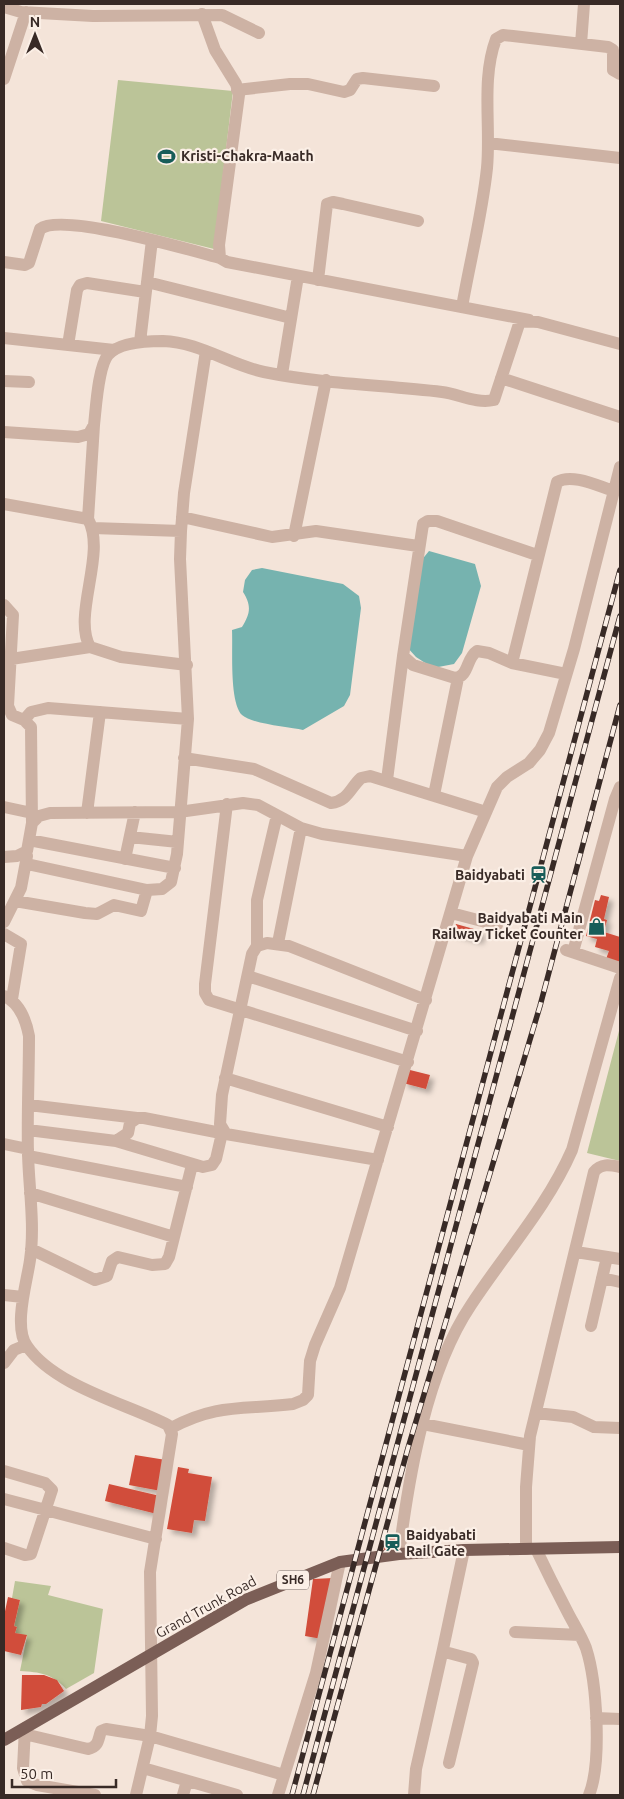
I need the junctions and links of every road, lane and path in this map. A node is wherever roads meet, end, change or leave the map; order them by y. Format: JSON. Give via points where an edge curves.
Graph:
{"nodes":[{"id":1,"x":584,"y":4,"type":"edge"},
{"id":2,"x":4,"y":8,"type":"edge"},
{"id":3,"x":193,"y":11,"type":"edge"},
{"id":4,"x":26,"y":12,"type":"junction"},
{"id":5,"x":259,"y":33,"type":"dead end"},
{"id":6,"x":581,"y":44,"type":"junction"},
{"id":7,"x":620,"y":74,"type":"edge"},
{"id":8,"x":4,"y":79,"type":"edge"},
{"id":9,"x":434,"y":86,"type":"dead end"},
{"id":10,"x":237,"y":90,"type":"junction"},
{"id":11,"x":488,"y":143,"type":"junction"},
{"id":12,"x":620,"y":158,"type":"edge"},
{"id":13,"x":418,"y":221,"type":"dead end"},
{"id":14,"x":152,"y":240,"type":"junction"},
{"id":15,"x":220,"y":258,"type":"junction"},
{"id":16,"x":4,"y":262,"type":"edge"},
{"id":17,"x":298,"y":276,"type":"junction"},
{"id":18,"x":318,"y":280,"type":"junction"},
{"id":19,"x":146,"y":287,"type":"junction"},
{"id":20,"x":462,"y":307,"type":"junction"},
{"id":21,"x":291,"y":318,"type":"junction"},
{"id":22,"x":529,"y":320,"type":"junction"},
{"id":23,"x":4,"y":338,"type":"edge"},
{"id":24,"x":140,"y":342,"type":"junction"},
{"id":25,"x":620,"y":344,"type":"edge"},
{"id":26,"x":68,"y":345,"type":"junction"},
{"id":27,"x":114,"y":350,"type":"junction"},
{"id":28,"x":206,"y":351,"type":"junction"},
{"id":29,"x":282,"y":374,"type":"junction"},
{"id":30,"x":500,"y":378,"type":"junction"},
{"id":31,"x":326,"y":380,"type":"junction"},
{"id":32,"x":4,"y":381,"type":"edge"},
{"id":33,"x":29,"y":382,"type":"dead end"},
{"id":34,"x":620,"y":417,"type":"edge"},
{"id":35,"x":94,"y":425,"type":"junction"},
{"id":36,"x":4,"y":432,"type":"edge"},
{"id":37,"x":620,"y":467,"type":"edge"},
{"id":38,"x":614,"y":491,"type":"junction"},
{"id":39,"x":4,"y":504,"type":"edge"},
{"id":40,"x":182,"y":517,"type":"junction"},
{"id":41,"x":90,"y":523,"type":"junction"},
{"id":42,"x":181,"y":532,"type":"junction"},
{"id":43,"x":294,"y":536,"type":"junction"},
{"id":44,"x":418,"y":546,"type":"junction"},
{"id":45,"x":537,"y":555,"type":"junction"},
{"id":46,"x":4,"y":605,"type":"edge"},
{"id":47,"x":90,"y":647,"type":"junction"},
{"id":48,"x":404,"y":656,"type":"junction"},
{"id":49,"x":11,"y":659,"type":"junction"},
{"id":50,"x":512,"y":663,"type":"junction"},
{"id":51,"x":187,"y":665,"type":"junction"},
{"id":52,"x":566,"y":674,"type":"junction"},
{"id":53,"x":458,"y":678,"type":"junction"},
{"id":54,"x":100,"y":712,"type":"junction"},
{"id":55,"x":8,"y":716,"type":"edge"},
{"id":56,"x":188,"y":719,"type":"junction"},
{"id":57,"x":24,"y":720,"type":"junction"},
{"id":58,"x":184,"y":758,"type":"junction"},
{"id":59,"x":387,"y":780,"type":"junction"},
{"id":60,"x":620,"y":787,"type":"edge"},
{"id":61,"x":434,"y":795,"type":"junction"},
{"id":62,"x":227,"y":804,"type":"junction"},
{"id":63,"x":4,"y":807,"type":"edge"},
{"id":64,"x":135,"y":812,"type":"junction"},
{"id":65,"x":180,"y":812,"type":"junction"},
{"id":66,"x":486,"y":812,"type":"junction"},
{"id":67,"x":88,"y":813,"type":"junction"},
{"id":68,"x":277,"y":815,"type":"junction"},
{"id":69,"x":32,"y":818,"type":"junction"},
{"id":70,"x":614,"y":825,"type":"edge"},
{"id":71,"x":301,"y":828,"type":"junction"},
{"id":72,"x":130,"y":837,"type":"junction"},
{"id":73,"x":178,"y":842,"type":"junction"},
{"id":74,"x":28,"y":852,"type":"junction"},
{"id":75,"x":467,"y":856,"type":"junction"},
{"id":76,"x":4,"y":857,"type":"edge"},
{"id":77,"x":125,"y":859,"type":"junction"},
{"id":78,"x":175,"y":868,"type":"junction"},
{"id":79,"x":146,"y":890,"type":"junction"},
{"id":80,"x":15,"y":901,"type":"junction"},
{"id":81,"x":451,"y":913,"type":"junction"},
{"id":82,"x":4,"y":922,"type":"edge"},
{"id":83,"x":496,"y":925,"type":"dead end"},
{"id":84,"x":4,"y":934,"type":"edge"},
{"id":85,"x":278,"y":943,"type":"junction"},
{"id":86,"x":257,"y":946,"type":"junction"},
{"id":87,"x":620,"y":968,"type":"edge"},
{"id":88,"x":248,"y":976,"type":"junction"},
{"id":89,"x":620,"y":978,"type":"edge"},
{"id":90,"x":8,"y":998,"type":"edge"},
{"id":91,"x":426,"y":1000,"type":"junction"},
{"id":92,"x":241,"y":1010,"type":"junction"},
{"id":93,"x":417,"y":1032,"type":"junction"},
{"id":94,"x":408,"y":1062,"type":"junction"},
{"id":95,"x":225,"y":1078,"type":"junction"},
{"id":96,"x":29,"y":1105,"type":"junction"},
{"id":97,"x":137,"y":1118,"type":"junction"},
{"id":98,"x":388,"y":1127,"type":"junction"},
{"id":99,"x":28,"y":1130,"type":"junction"},
{"id":100,"x":224,"y":1133,"type":"junction"},
{"id":101,"x":116,"y":1141,"type":"junction"},
{"id":102,"x":4,"y":1144,"type":"edge"},
{"id":103,"x":28,"y":1152,"type":"junction"},
{"id":104,"x":378,"y":1160,"type":"junction"},
{"id":105,"x":192,"y":1165,"type":"junction"},
{"id":106,"x":620,"y":1167,"type":"edge"},
{"id":107,"x":187,"y":1186,"type":"junction"},
{"id":108,"x":30,"y":1193,"type":"junction"},
{"id":109,"x":174,"y":1237,"type":"junction"},
{"id":110,"x":31,"y":1249,"type":"junction"},
{"id":111,"x":576,"y":1252,"type":"junction"},
{"id":112,"x":607,"y":1257,"type":"junction"},
{"id":113,"x":620,"y":1259,"type":"edge"},
{"id":114,"x":602,"y":1278,"type":"junction"},
{"id":115,"x":620,"y":1282,"type":"edge"},
{"id":116,"x":4,"y":1295,"type":"edge"},
{"id":117,"x":23,"y":1297,"type":"junction"},
{"id":118,"x":591,"y":1326,"type":"dead end"},
{"id":119,"x":26,"y":1345,"type":"junction"},
{"id":120,"x":4,"y":1363,"type":"edge"},
{"id":121,"x":536,"y":1413,"type":"junction"},
{"id":122,"x":424,"y":1424,"type":"junction"},
{"id":123,"x":171,"y":1428,"type":"junction"},
{"id":124,"x":620,"y":1428,"type":"edge"},
{"id":125,"x":529,"y":1445,"type":"junction"},
{"id":126,"x":4,"y":1471,"type":"edge"},
{"id":127,"x":4,"y":1499,"type":"edge"},
{"id":128,"x":47,"y":1511,"type":"junction"},
{"id":129,"x":156,"y":1539,"type":"junction"},
{"id":130,"x":620,"y":1547,"type":"edge"},
{"id":131,"x":4,"y":1548,"type":"edge"},
{"id":132,"x":531,"y":1549,"type":"junction"},
{"id":133,"x":464,"y":1550,"type":"junction"},
{"id":134,"x":399,"y":1554,"type":"junction"},
{"id":135,"x":340,"y":1562,"type":"junction"},
{"id":136,"x":514,"y":1632,"type":"dead end"},
{"id":137,"x":580,"y":1634,"type":"junction"},
{"id":138,"x":443,"y":1648,"type":"junction"},
{"id":139,"x":151,"y":1654,"type":"junction"},
{"id":140,"x":596,"y":1718,"type":"junction"},
{"id":141,"x":620,"y":1718,"type":"edge"},
{"id":142,"x":25,"y":1731,"type":"junction"},
{"id":143,"x":150,"y":1736,"type":"junction"},
{"id":144,"x":4,"y":1740,"type":"edge"},
{"id":145,"x":448,"y":1763,"type":"dead end"},
{"id":146,"x":143,"y":1768,"type":"junction"},
{"id":147,"x":284,"y":1775,"type":"junction"},
{"id":148,"x":187,"y":1781,"type":"junction"},
{"id":149,"x":594,"y":1792,"type":"edge"},
{"id":150,"x":95,"y":1795,"type":"edge"},
{"id":151,"x":136,"y":1795,"type":"edge"},
{"id":152,"x":183,"y":1795,"type":"edge"},
{"id":153,"x":232,"y":1795,"type":"edge"},
{"id":154,"x":278,"y":1795,"type":"edge"},
{"id":155,"x":414,"y":1795,"type":"edge"}],
"edges":[{"from":1,"to":6,"type":"street"},
{"from":2,"to":4,"type":"street"},
{"from":3,"to":4,"type":"street","via":[[93,16]]},
{"from":3,"to":5,"type":"street","via":[[222,14]]},
{"from":3,"to":10,"type":"street"},
{"from":4,"to":8,"type":"street"},
{"from":6,"to":7,"type":"street","via":[[613,50],[613,70]]},
{"from":6,"to":11,"type":"street","via":[[503,35],[496,39],[489,79]]},
{"from":9,"to":10,"type":"street","via":[[363,78],[357,79],[350,90],[344,92],[308,84]]},
{"from":10,"to":15,"type":"street","via":[[238,108],[219,245]]},
{"from":11,"to":12,"type":"street"},
{"from":11,"to":20,"type":"street","via":[[484,186]]},
{"from":13,"to":18,"type":"street","via":[[343,204],[327,204]]},
{"from":14,"to":15,"type":"street"},
{"from":14,"to":16,"type":"street","via":[[46,224],[40,229],[29,263]]},
{"from":14,"to":19,"type":"street"},
{"from":15,"to":17,"type":"street"},
{"from":17,"to":18,"type":"street"},
{"from":17,"to":21,"type":"street"},
{"from":18,"to":20,"type":"street"},
{"from":19,"to":21,"type":"street"},
{"from":19,"to":24,"type":"street"},
{"from":19,"to":26,"type":"street","via":[[80,285]]},
{"from":20,"to":22,"type":"street"},
{"from":21,"to":29,"type":"street"},
{"from":22,"to":25,"type":"street"},
{"from":22,"to":30,"type":"street","via":[[520,321],[516,328]]},
{"from":23,"to":26,"type":"street"},
{"from":24,"to":27,"type":"street"},
{"from":24,"to":28,"type":"street","via":[[164,341]]},
{"from":26,"to":27,"type":"street"},
{"from":27,"to":35,"type":"street","via":[[103,366]]},
{"from":28,"to":29,"type":"street","via":[[251,369]]},
{"from":28,"to":40,"type":"street"},
{"from":29,"to":31,"type":"street"},
{"from":30,"to":31,"type":"street","via":[[494,400],[487,402],[451,393],[369,387]]},
{"from":30,"to":34,"type":"street"},
{"from":31,"to":43,"type":"street"},
{"from":32,"to":33,"type":"street"},
{"from":35,"to":36,"type":"street","via":[[89,434],[78,437]]},
{"from":35,"to":41,"type":"street"},
{"from":37,"to":38,"type":"street"},
{"from":38,"to":45,"type":"street","via":[[570,478],[557,482]]},
{"from":38,"to":52,"type":"street"},
{"from":39,"to":41,"type":"street"},
{"from":40,"to":42,"type":"street"},
{"from":40,"to":43,"type":"street","via":[[272,537]]},
{"from":41,"to":42,"type":"street"},
{"from":41,"to":47,"type":"street","via":[[85,630]]},
{"from":42,"to":51,"type":"street"},
{"from":43,"to":44,"type":"street","via":[[316,531]]},
{"from":44,"to":45,"type":"street","via":[[423,524],[437,521]]},
{"from":44,"to":48,"type":"street"},
{"from":45,"to":50,"type":"street"},
{"from":46,"to":49,"type":"street","via":[[13,615]]},
{"from":47,"to":49,"type":"street"},
{"from":47,"to":51,"type":"street","via":[[121,657]]},
{"from":48,"to":53,"type":"street","via":[[414,665]]},
{"from":48,"to":59,"type":"street"},
{"from":49,"to":55,"type":"street"},
{"from":50,"to":52,"type":"street"},
{"from":50,"to":53,"type":"street","via":[[477,651]]},
{"from":51,"to":56,"type":"street"},
{"from":52,"to":66,"type":"street","via":[[549,734],[540,750],[529,763],[496,787]]},
{"from":53,"to":61,"type":"street"},
{"from":54,"to":56,"type":"street"},
{"from":54,"to":57,"type":"street","via":[[38,709]]},
{"from":54,"to":67,"type":"street"},
{"from":55,"to":57,"type":"street"},
{"from":56,"to":58,"type":"street"},
{"from":57,"to":69,"type":"street","via":[[31,727]]},
{"from":58,"to":59,"type":"street","via":[[254,768],[332,803],[347,797],[361,778],[370,776]]},
{"from":58,"to":65,"type":"street"},
{"from":59,"to":61,"type":"street"},
{"from":60,"to":70,"type":"street"},
{"from":61,"to":66,"type":"street"},
{"from":62,"to":65,"type":"street"},
{"from":62,"to":68,"type":"street","via":[[258,805]]},
{"from":62,"to":92,"type":"street","via":[[205,993],[208,1000]]},
{"from":63,"to":69,"type":"street"},
{"from":64,"to":65,"type":"street"},
{"from":64,"to":67,"type":"street"},
{"from":64,"to":72,"type":"street"},
{"from":65,"to":73,"type":"street"},
{"from":66,"to":75,"type":"street"},
{"from":67,"to":69,"type":"street","via":[[50,813]]},
{"from":68,"to":71,"type":"street"},
{"from":68,"to":86,"type":"street","via":[[257,900]]},
{"from":69,"to":74,"type":"street"},
{"from":70,"to":87,"type":"street","via":[[569,951]]},
{"from":71,"to":75,"type":"street"},
{"from":71,"to":85,"type":"street"},
{"from":72,"to":73,"type":"street"},
{"from":72,"to":77,"type":"street"},
{"from":73,"to":78,"type":"street"},
{"from":74,"to":76,"type":"street"},
{"from":74,"to":77,"type":"street"},
{"from":74,"to":79,"type":"street"},
{"from":74,"to":80,"type":"street","via":[[25,877]]},
{"from":75,"to":81,"type":"street"},
{"from":77,"to":78,"type":"street"},
{"from":78,"to":79,"type":"street","via":[[171,882],[162,888]]},
{"from":79,"to":80,"type":"street","via":[[144,906],[136,911],[114,905],[97,914]]},
{"from":80,"to":82,"type":"street"},
{"from":81,"to":83,"type":"street"},
{"from":81,"to":91,"type":"street"},
{"from":84,"to":90,"type":"street","via":[[22,944]]},
{"from":85,"to":86,"type":"street"},
{"from":85,"to":91,"type":"street"},
{"from":86,"to":88,"type":"street"},
{"from":88,"to":92,"type":"street"},
{"from":88,"to":93,"type":"street"},
{"from":89,"to":122,"type":"street","via":[[572,1150],[548,1196],[460,1324],[436,1381]]},
{"from":90,"to":96,"type":"street","via":[[26,1022],[29,1036]]},
{"from":91,"to":93,"type":"street"},
{"from":92,"to":94,"type":"street"},
{"from":92,"to":95,"type":"street"},
{"from":93,"to":94,"type":"street"},
{"from":94,"to":98,"type":"street"},
{"from":95,"to":98,"type":"street"},
{"from":95,"to":100,"type":"street","via":[[220,1124]]},
{"from":96,"to":97,"type":"street"},
{"from":96,"to":99,"type":"street"},
{"from":97,"to":100,"type":"street"},
{"from":97,"to":101,"type":"street","via":[[130,1123],[128,1133]]},
{"from":98,"to":104,"type":"street"},
{"from":99,"to":101,"type":"street"},
{"from":99,"to":103,"type":"street"},
{"from":100,"to":104,"type":"street"},
{"from":100,"to":105,"type":"street","via":[[212,1165]]},
{"from":101,"to":105,"type":"street"},
{"from":102,"to":103,"type":"street"},
{"from":103,"to":107,"type":"street"},
{"from":103,"to":108,"type":"street"},
{"from":104,"to":123,"type":"street","via":[[340,1288],[310,1361],[308,1395],[293,1404],[211,1411]]},
{"from":105,"to":107,"type":"street"},
{"from":106,"to":111,"type":"street","via":[[605,1165],[594,1172]]},
{"from":107,"to":109,"type":"street"},
{"from":108,"to":109,"type":"street"},
{"from":108,"to":110,"type":"street"},
{"from":109,"to":110,"type":"street","via":[[165,1264],[152,1265],[118,1257],[101,1280]]},
{"from":110,"to":117,"type":"street"},
{"from":111,"to":112,"type":"street"},
{"from":111,"to":121,"type":"street"},
{"from":112,"to":113,"type":"street"},
{"from":112,"to":114,"type":"street"},
{"from":114,"to":115,"type":"street"},
{"from":114,"to":118,"type":"street"},
{"from":116,"to":117,"type":"street"},
{"from":117,"to":119,"type":"street","via":[[22,1326]]},
{"from":119,"to":120,"type":"street","via":[[14,1350]]},
{"from":119,"to":123,"type":"street","via":[[38,1358],[74,1383]]},
{"from":121,"to":124,"type":"street","via":[[573,1416],[594,1427]]},
{"from":121,"to":125,"type":"street"},
{"from":122,"to":125,"type":"street"},
{"from":122,"to":134,"type":"street","via":[[411,1473]]},
{"from":123,"to":129,"type":"street"},
{"from":125,"to":132,"type":"street","via":[[526,1487]]},
{"from":126,"to":128,"type":"street","via":[[50,1486],[52,1496]]},
{"from":127,"to":128,"type":"street"},
{"from":128,"to":129,"type":"street"},
{"from":128,"to":131,"type":"street","via":[[31,1554]]},
{"from":129,"to":139,"type":"street","via":[[149,1594]]},
{"from":130,"to":132,"type":"main road","name":"Grand Trunk Road","number":"SH6"},
{"from":132,"to":133,"type":"main road","name":"Grand Trunk Road","number":"SH6"},
{"from":132,"to":137,"type":"street"},
{"from":133,"to":134,"type":"main road","name":"Grand Trunk Road","number":"SH6"},
{"from":133,"to":138,"type":"street"},
{"from":134,"to":135,"type":"main road","name":"Grand Trunk Road","number":"SH6"},
{"from":135,"to":139,"type":"main road","name":"Grand Trunk Road","number":"SH6","via":[[246,1600]]},
{"from":135,"to":147,"type":"street","via":[[316,1673]]},
{"from":136,"to":137,"type":"street"},
{"from":137,"to":140,"type":"street","via":[[590,1665]]},
{"from":138,"to":145,"type":"street","via":[[445,1652],[473,1662]]},
{"from":138,"to":155,"type":"street","via":[[416,1770]]},
{"from":139,"to":142,"type":"main road","name":"Grand Trunk Road","number":"SH6"},
{"from":139,"to":143,"type":"street"},
{"from":140,"to":141,"type":"street"},
{"from":140,"to":149,"type":"street"},
{"from":142,"to":143,"type":"street","via":[[88,1749],[98,1743],[101,1731],[106,1729]]},
{"from":142,"to":144,"type":"main road","name":"Grand Trunk Road","number":"SH6"},
{"from":142,"to":150,"type":"street","via":[[22,1768],[27,1781]]},
{"from":143,"to":146,"type":"street"},
{"from":143,"to":147,"type":"street"},
{"from":146,"to":148,"type":"street"},
{"from":146,"to":151,"type":"street"},
{"from":147,"to":154,"type":"street"},
{"from":148,"to":152,"type":"street"},
{"from":148,"to":153,"type":"street"}]}
